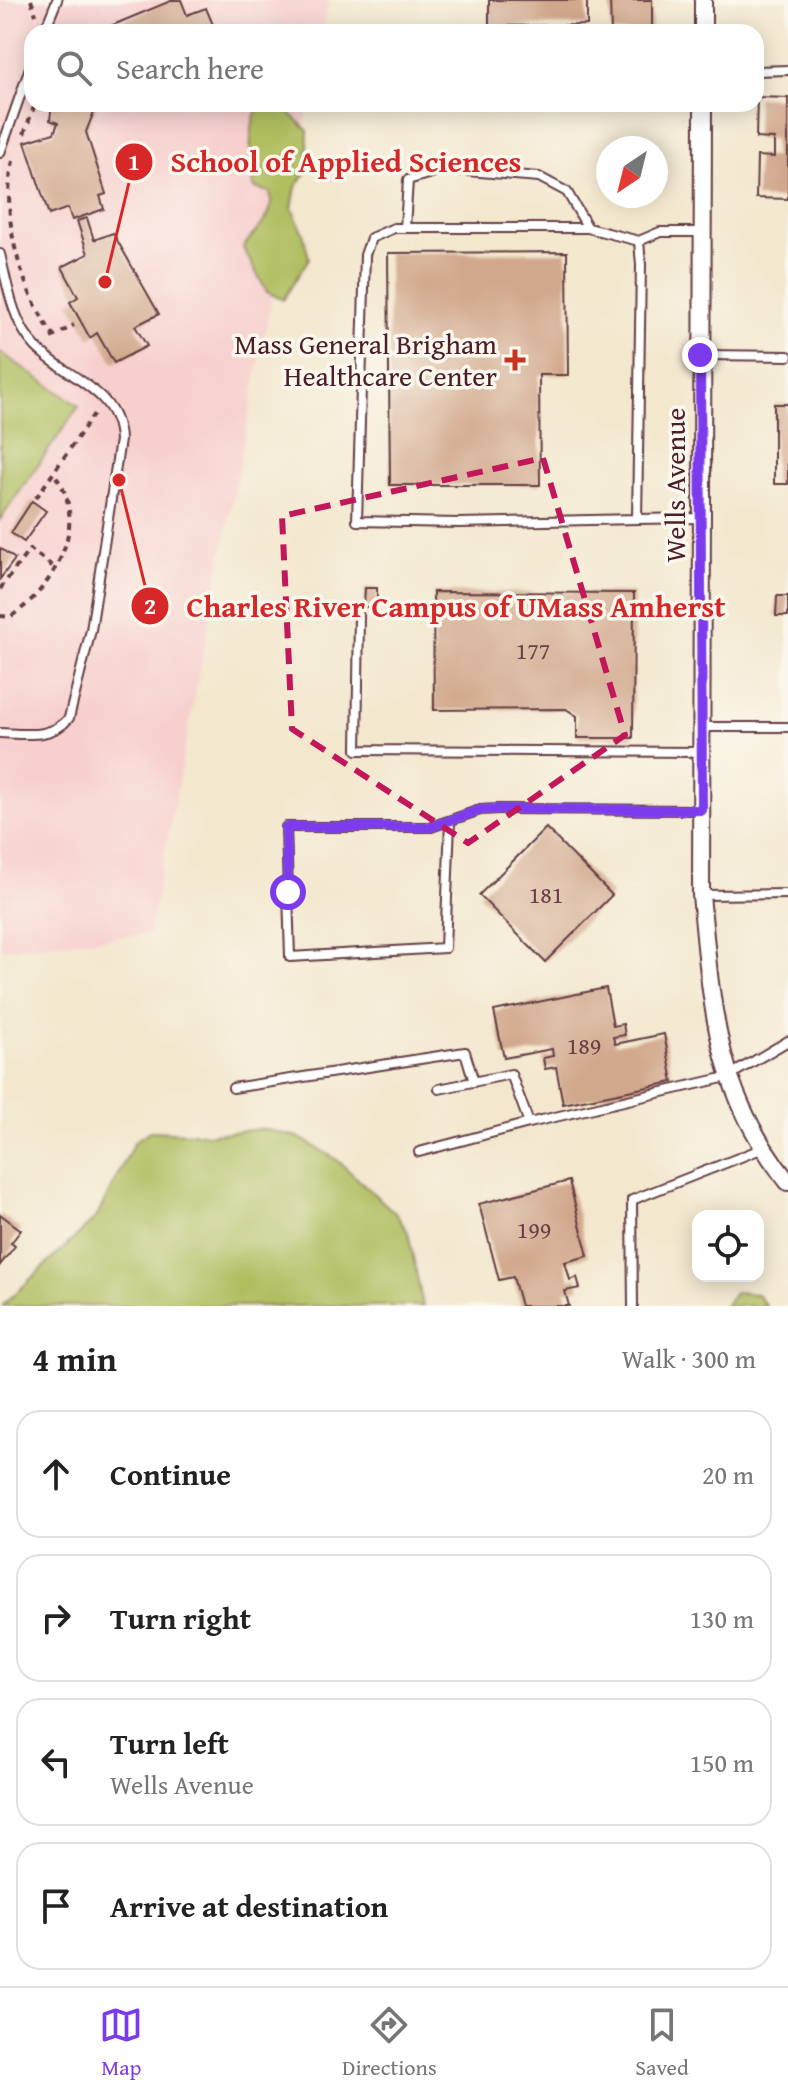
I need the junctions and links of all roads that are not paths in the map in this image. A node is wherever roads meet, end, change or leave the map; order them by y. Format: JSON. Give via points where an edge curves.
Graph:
{"nodes":[{"id":1,"x":57,"y":0,"type":"edge"},
{"id":2,"x":703,"y":0,"type":"edge"},
{"id":3,"x":47,"y":24,"type":"edge"},
{"id":4,"x":703,"y":24,"type":"edge"},
{"id":5,"x":788,"y":70,"type":"edge"},
{"id":6,"x":764,"y":71,"type":"edge"},
{"id":7,"x":24,"y":85,"type":"edge"},
{"id":8,"x":703,"y":112,"type":"edge"},
{"id":9,"x":0,"y":153,"type":"edge"},
{"id":10,"x":405,"y":228,"type":"junction"},
{"id":11,"x":588,"y":228,"type":"junction"},
{"id":12,"x":702,"y":232,"type":"junction"},
{"id":13,"x":639,"y":241,"type":"junction"},
{"id":14,"x":0,"y":254,"type":"edge"},
{"id":15,"x":700,"y":355,"type":"junction"},
{"id":16,"x":788,"y":356,"type":"edge"},
{"id":17,"x":701,"y":518,"type":"junction"},
{"id":18,"x":637,"y":519,"type":"junction"},
{"id":19,"x":359,"y":616,"type":"dead end"},
{"id":20,"x":701,"y":727,"type":"junction"},
{"id":21,"x":788,"y":727,"type":"edge"},
{"id":22,"x":0,"y":733,"type":"edge"},
{"id":23,"x":701,"y":752,"type":"junction"},
{"id":24,"x":702,"y":810,"type":"junction"},
{"id":25,"x":450,"y":822,"type":"junction"},
{"id":26,"x":788,"y":894,"type":"edge"},
{"id":27,"x":701,"y":895,"type":"junction"},
{"id":28,"x":788,"y":1041,"type":"edge"},
{"id":29,"x":727,"y":1077,"type":"junction"},
{"id":30,"x":474,"y":1082,"type":"junction"},
{"id":31,"x":233,"y":1088,"type":"dead end"},
{"id":32,"x":439,"y":1089,"type":"dead end"},
{"id":33,"x":529,"y":1123,"type":"junction"},
{"id":34,"x":761,"y":1149,"type":"junction"},
{"id":35,"x":419,"y":1152,"type":"dead end"},
{"id":36,"x":788,"y":1182,"type":"edge"},
{"id":37,"x":633,"y":1306,"type":"edge"}],
"edges":[{"from":1,"to":3,"type":"lane"},
{"from":2,"to":4,"type":"street"},
{"from":5,"to":6,"type":"lane"},
{"from":7,"to":9,"type":"lane"},
{"from":8,"to":12,"type":"street","name":"Wells Avenue"},
{"from":10,"to":11,"type":"lane"},
{"from":10,"to":11,"type":"lane","via":[[408,180],[444,169],[539,177],[567,192]]},
{"from":10,"to":18,"type":"lane","via":[[371,238],[365,255],[357,521]]},
{"from":11,"to":13,"type":"lane"},
{"from":12,"to":13,"type":"lane","via":[[660,232]]},
{"from":12,"to":15,"type":"street","name":"Wells Avenue"},
{"from":13,"to":18,"type":"lane"},
{"from":14,"to":22,"type":"lane","via":[[18,319],[35,347],[104,399],[118,419],[120,440],[91,630],[69,718],[61,729]]},
{"from":15,"to":16,"type":"lane"},
{"from":15,"to":17,"type":"street","name":"Wells Avenue"},
{"from":17,"to":18,"type":"lane"},
{"from":17,"to":20,"type":"street","name":"Wells Avenue"},
{"from":19,"to":23,"type":"lane","via":[[357,750]]},
{"from":20,"to":21,"type":"lane"},
{"from":20,"to":23,"type":"street","name":"Wells Avenue"},
{"from":23,"to":24,"type":"street","name":"Wells Avenue"},
{"from":24,"to":25,"type":"lane","via":[[498,809]]},
{"from":24,"to":27,"type":"street","name":"Wells Avenue"},
{"from":25,"to":25,"type":"lane","via":[[431,827],[286,827],[290,957],[445,948]]},
{"from":26,"to":27,"type":"lane"},
{"from":27,"to":29,"type":"street","name":"Wells Avenue","via":[[713,1015]]},
{"from":28,"to":29,"type":"lane"},
{"from":29,"to":33,"type":"lane"},
{"from":29,"to":34,"type":"street","name":"Wells Avenue"},
{"from":30,"to":31,"type":"lane","via":[[465,1052]]},
{"from":30,"to":32,"type":"lane"},
{"from":30,"to":33,"type":"lane","via":[[511,1074]]},
{"from":33,"to":35,"type":"lane"},
{"from":34,"to":36,"type":"street","name":"Wells Avenue"},
{"from":34,"to":37,"type":"lane","via":[[632,1200]]}]}
